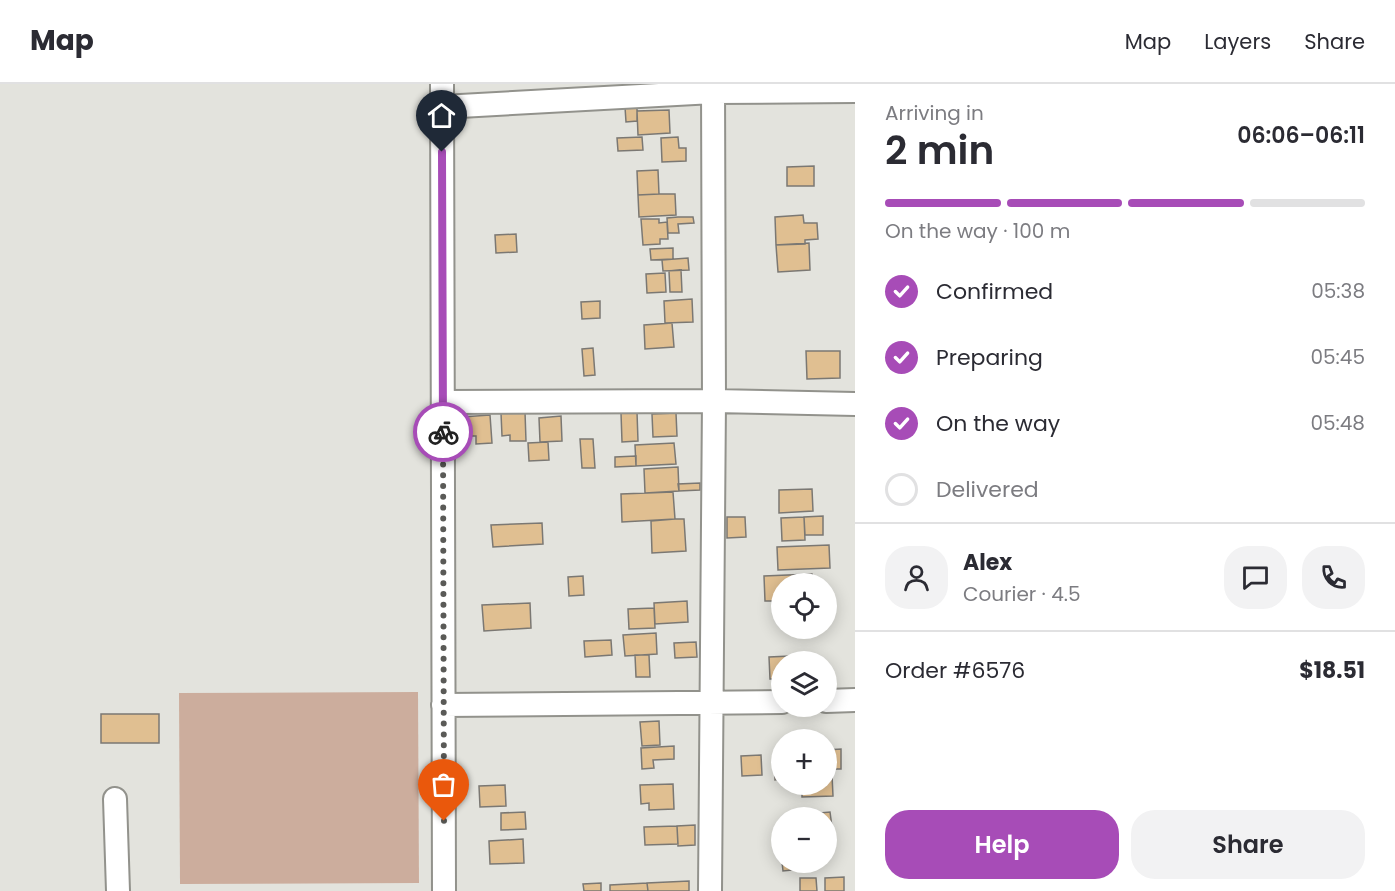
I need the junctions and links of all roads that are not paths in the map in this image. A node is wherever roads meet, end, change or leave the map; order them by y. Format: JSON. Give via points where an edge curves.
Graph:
{"nodes":[{"id":1,"x":442,"y":84,"type":"edge"},
{"id":2,"x":713,"y":88,"type":"edge"},
{"id":3,"x":855,"y":91,"type":"edge"},
{"id":4,"x":442,"y":107,"type":"junction"},
{"id":5,"x":714,"y":400,"type":"junction"},
{"id":6,"x":443,"y":402,"type":"junction"},
{"id":7,"x":855,"y":404,"type":"edge"},
{"id":8,"x":855,"y":700,"type":"edge"},
{"id":9,"x":837,"y":701,"type":"edge"},
{"id":10,"x":771,"y":702,"type":"edge"},
{"id":11,"x":712,"y":703,"type":"junction"},
{"id":12,"x":443,"y":705,"type":"junction"},
{"id":13,"x":116,"y":799,"type":"dead end"},
{"id":14,"x":118,"y":891,"type":"edge"},
{"id":15,"x":444,"y":891,"type":"edge"},
{"id":16,"x":710,"y":891,"type":"edge"}],
"edges":[{"from":1,"to":4,"type":"street"},
{"from":2,"to":3,"type":"street"},
{"from":2,"to":4,"type":"street"},
{"from":2,"to":5,"type":"street"},
{"from":4,"to":6,"type":"street"},
{"from":5,"to":6,"type":"street"},
{"from":5,"to":7,"type":"street"},
{"from":5,"to":11,"type":"street"},
{"from":6,"to":12,"type":"street"},
{"from":8,"to":9,"type":"street"},
{"from":10,"to":11,"type":"street"},
{"from":11,"to":12,"type":"street"},
{"from":11,"to":16,"type":"street"},
{"from":12,"to":15,"type":"street"},
{"from":13,"to":14,"type":"street"}]}
